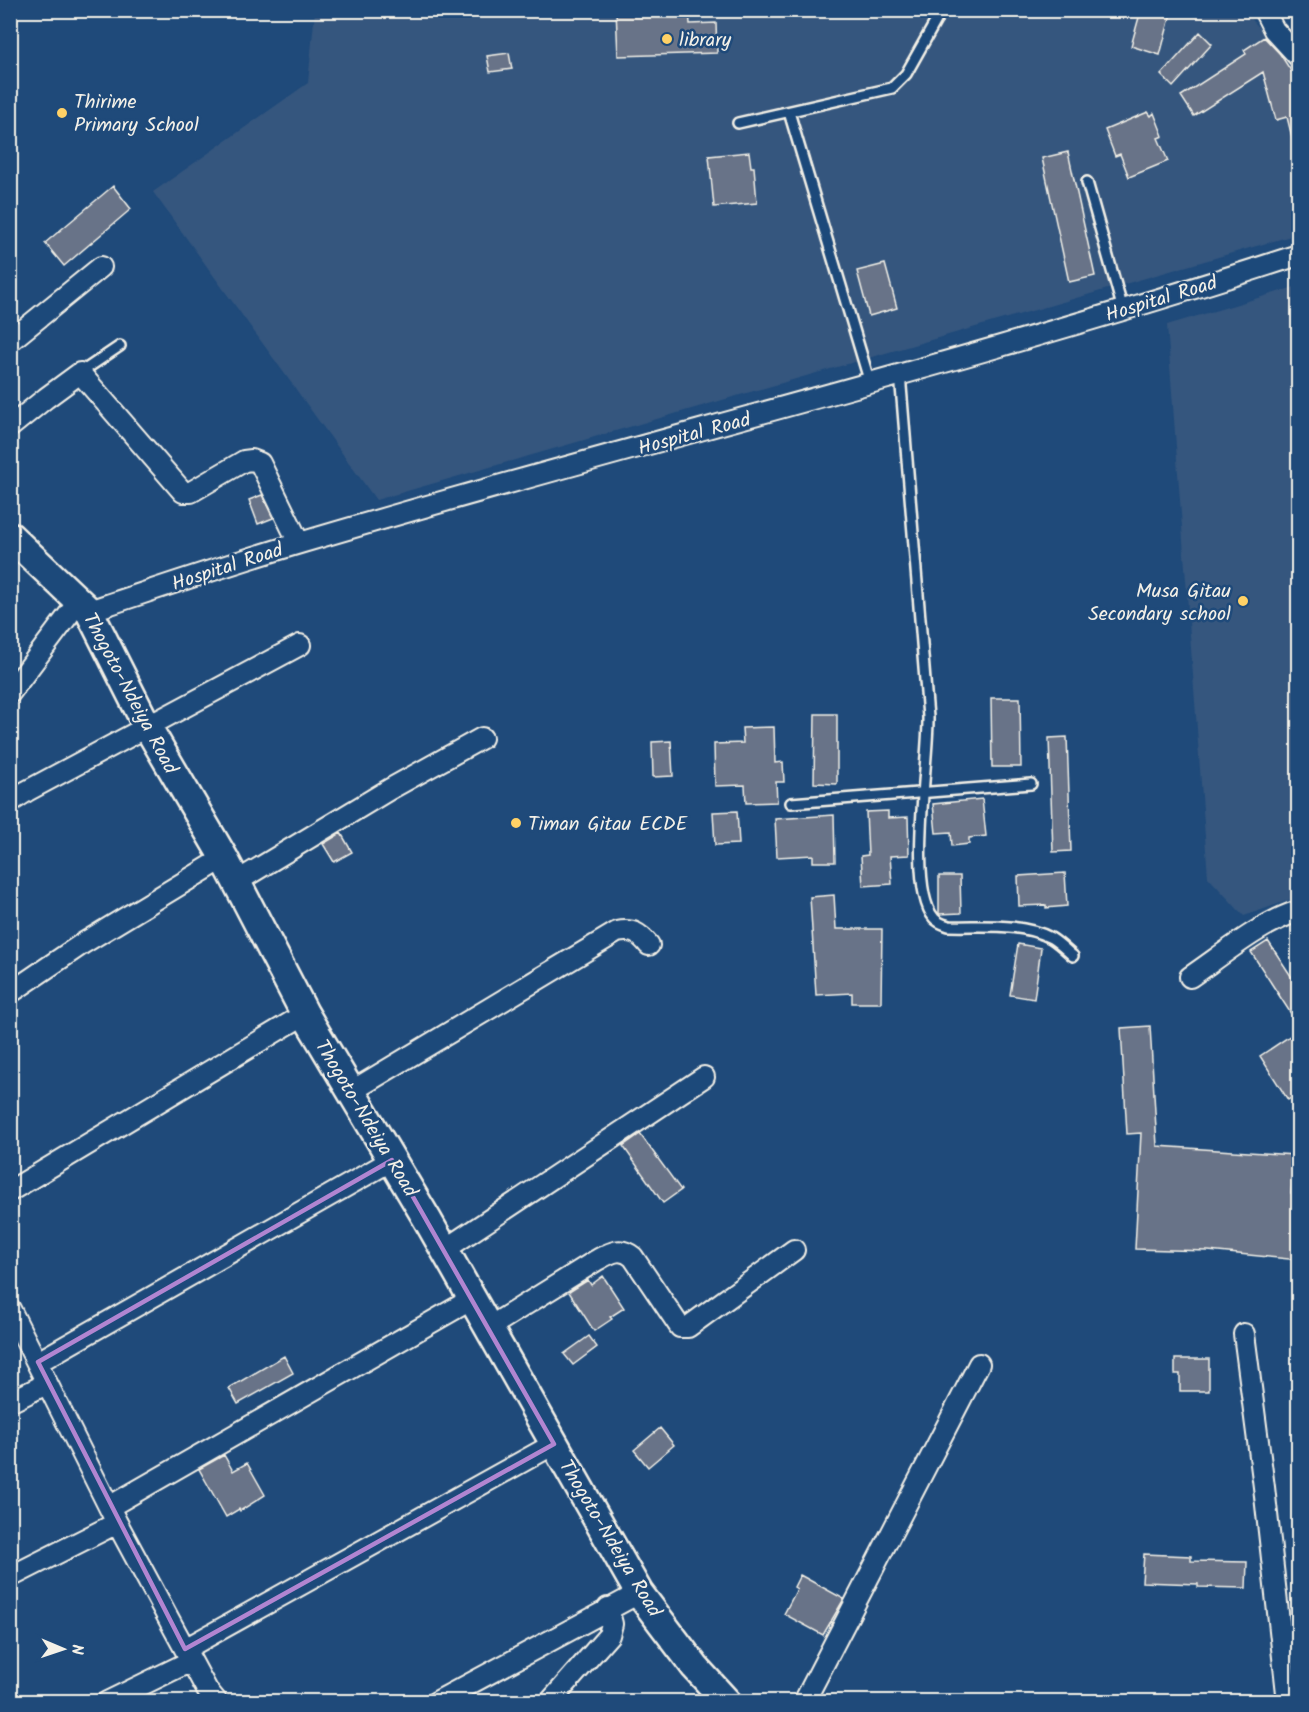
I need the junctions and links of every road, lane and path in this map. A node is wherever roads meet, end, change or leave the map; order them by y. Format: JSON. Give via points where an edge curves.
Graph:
{"nodes":[{"id":1,"x":942,"y":10,"type":"edge"},
{"id":2,"x":1264,"y":10,"type":"edge"},
{"id":3,"x":1299,"y":56,"type":"edge"},
{"id":4,"x":789,"y":112,"type":"junction"},
{"id":5,"x":738,"y":123,"type":"dead end"},
{"id":6,"x":1087,"y":182,"type":"dead end"},
{"id":7,"x":1299,"y":255,"type":"edge"},
{"id":8,"x":101,"y":267,"type":"dead end"},
{"id":9,"x":1123,"y":310,"type":"junction"},
{"id":10,"x":10,"y":341,"type":"edge"},
{"id":11,"x":120,"y":346,"type":"dead end"},
{"id":12,"x":80,"y":373,"type":"junction"},
{"id":13,"x":900,"y":374,"type":"junction"},
{"id":14,"x":870,"y":383,"type":"junction"},
{"id":15,"x":10,"y":427,"type":"edge"},
{"id":16,"x":10,"y":536,"type":"edge"},
{"id":17,"x":299,"y":543,"type":"junction"},
{"id":18,"x":84,"y":606,"type":"junction"},
{"id":19,"x":300,"y":645,"type":"dead end"},
{"id":20,"x":10,"y":693,"type":"edge"},
{"id":21,"x":147,"y":726,"type":"junction"},
{"id":22,"x":482,"y":738,"type":"dead end"},
{"id":23,"x":1031,"y":784,"type":"dead end"},
{"id":24,"x":923,"y":792,"type":"junction"},
{"id":25,"x":10,"y":802,"type":"edge"},
{"id":26,"x":791,"y":803,"type":"dead end"},
{"id":27,"x":224,"y":858,"type":"junction"},
{"id":28,"x":236,"y":882,"type":"junction"},
{"id":29,"x":1299,"y":911,"type":"edge"},
{"id":30,"x":649,"y":945,"type":"dead end"},
{"id":31,"x":1073,"y":956,"type":"dead end"},
{"id":32,"x":1190,"y":977,"type":"dead end"},
{"id":33,"x":10,"y":993,"type":"edge"},
{"id":34,"x":305,"y":1014,"type":"junction"},
{"id":35,"x":704,"y":1077,"type":"dead end"},
{"id":36,"x":352,"y":1091,"type":"junction"},
{"id":37,"x":392,"y":1160,"type":"junction"},
{"id":38,"x":10,"y":1191,"type":"edge"},
{"id":39,"x":444,"y":1250,"type":"junction"},
{"id":40,"x":794,"y":1250,"type":"dead end"},
{"id":41,"x":472,"y":1299,"type":"junction"},
{"id":42,"x":10,"y":1309,"type":"edge"},
{"id":43,"x":488,"y":1328,"type":"junction"},
{"id":44,"x":1244,"y":1334,"type":"dead end"},
{"id":45,"x":38,"y":1362,"type":"junction"},
{"id":46,"x":979,"y":1364,"type":"dead end"},
{"id":47,"x":46,"y":1384,"type":"junction"},
{"id":48,"x":10,"y":1402,"type":"edge"},
{"id":49,"x":554,"y":1444,"type":"junction"},
{"id":50,"x":113,"y":1515,"type":"junction"},
{"id":51,"x":10,"y":1577,"type":"edge"},
{"id":52,"x":639,"y":1593,"type":"junction"},
{"id":53,"x":608,"y":1608,"type":"junction"},
{"id":54,"x":188,"y":1655,"type":"junction"},
{"id":55,"x":106,"y":1701,"type":"edge"},
{"id":56,"x":217,"y":1701,"type":"edge"},
{"id":57,"x":436,"y":1701,"type":"edge"},
{"id":58,"x":550,"y":1701,"type":"edge"},
{"id":59,"x":727,"y":1701,"type":"edge"},
{"id":60,"x":804,"y":1701,"type":"edge"},
{"id":61,"x":1288,"y":1701,"type":"edge"}],
"edges":[{"from":1,"to":4,"type":"lane","via":[[906,74],[892,88]]},
{"from":2,"to":3,"type":"street","via":[[1274,30]]},
{"from":4,"to":5,"type":"lane"},
{"from":4,"to":14,"type":"lane"},
{"from":6,"to":9,"type":"lane"},
{"from":7,"to":9,"type":"street","name":"Hospital Road"},
{"from":8,"to":10,"type":"street"},
{"from":9,"to":13,"type":"street","name":"Hospital Road"},
{"from":11,"to":12,"type":"lane"},
{"from":12,"to":15,"type":"street"},
{"from":12,"to":17,"type":"street","via":[[183,492],[191,492],[244,461],[260,463]]},
{"from":13,"to":14,"type":"street","name":"Hospital Road"},
{"from":13,"to":24,"type":"lane","via":[[928,717]]},
{"from":14,"to":17,"type":"street","name":"Hospital Road"},
{"from":16,"to":18,"type":"main road","name":"Thogoto-Ndeiya Road"},
{"from":17,"to":18,"type":"street","name":"Hospital Road"},
{"from":18,"to":20,"type":"street"},
{"from":18,"to":21,"type":"main road","name":"Thogoto-Ndeiya Road"},
{"from":19,"to":21,"type":"street"},
{"from":21,"to":25,"type":"street"},
{"from":21,"to":27,"type":"main road","name":"Thogoto-Ndeiya Road"},
{"from":22,"to":28,"type":"street"},
{"from":23,"to":24,"type":"lane"},
{"from":24,"to":26,"type":"lane"},
{"from":24,"to":31,"type":"lane","via":[[921,866],[932,916],[950,926],[1038,932]]},
{"from":27,"to":28,"type":"main road","name":"Thogoto-Ndeiya Road"},
{"from":27,"to":33,"type":"street","via":[[82,944]]},
{"from":28,"to":34,"type":"main road","name":"Thogoto-Ndeiya Road"},
{"from":29,"to":32,"type":"street","via":[[1255,933]]},
{"from":30,"to":36,"type":"street","via":[[632,931],[617,932]]},
{"from":34,"to":36,"type":"main road","name":"Thogoto-Ndeiya Road"},
{"from":34,"to":38,"type":"street"},
{"from":35,"to":39,"type":"street"},
{"from":36,"to":37,"type":"main road","name":"Thogoto-Ndeiya Road"},
{"from":37,"to":39,"type":"main road","name":"Thogoto-Ndeiya Road"},
{"from":37,"to":45,"type":"street"},
{"from":39,"to":41,"type":"main road","name":"Thogoto-Ndeiya Road"},
{"from":40,"to":43,"type":"street","via":[[688,1328],[680,1327],[633,1257],[621,1250],[597,1260]]},
{"from":41,"to":43,"type":"main road","name":"Thogoto-Ndeiya Road"},
{"from":41,"to":50,"type":"street"},
{"from":42,"to":45,"type":"street"},
{"from":43,"to":49,"type":"main road","name":"Thogoto-Ndeiya Road"},
{"from":44,"to":61,"type":"street"},
{"from":45,"to":47,"type":"street"},
{"from":46,"to":60,"type":"street"},
{"from":47,"to":48,"type":"street"},
{"from":47,"to":50,"type":"street"},
{"from":49,"to":52,"type":"main road","name":"Thogoto-Ndeiya Road"},
{"from":49,"to":54,"type":"street"},
{"from":50,"to":51,"type":"street"},
{"from":50,"to":54,"type":"street"},
{"from":52,"to":53,"type":"street"},
{"from":52,"to":59,"type":"main road","name":"Thogoto-Ndeiya Road","via":[[695,1667]]},
{"from":53,"to":57,"type":"street"},
{"from":53,"to":58,"type":"street","via":[[612,1624],[609,1635]]},
{"from":54,"to":55,"type":"street"},
{"from":54,"to":56,"type":"street"}]}
